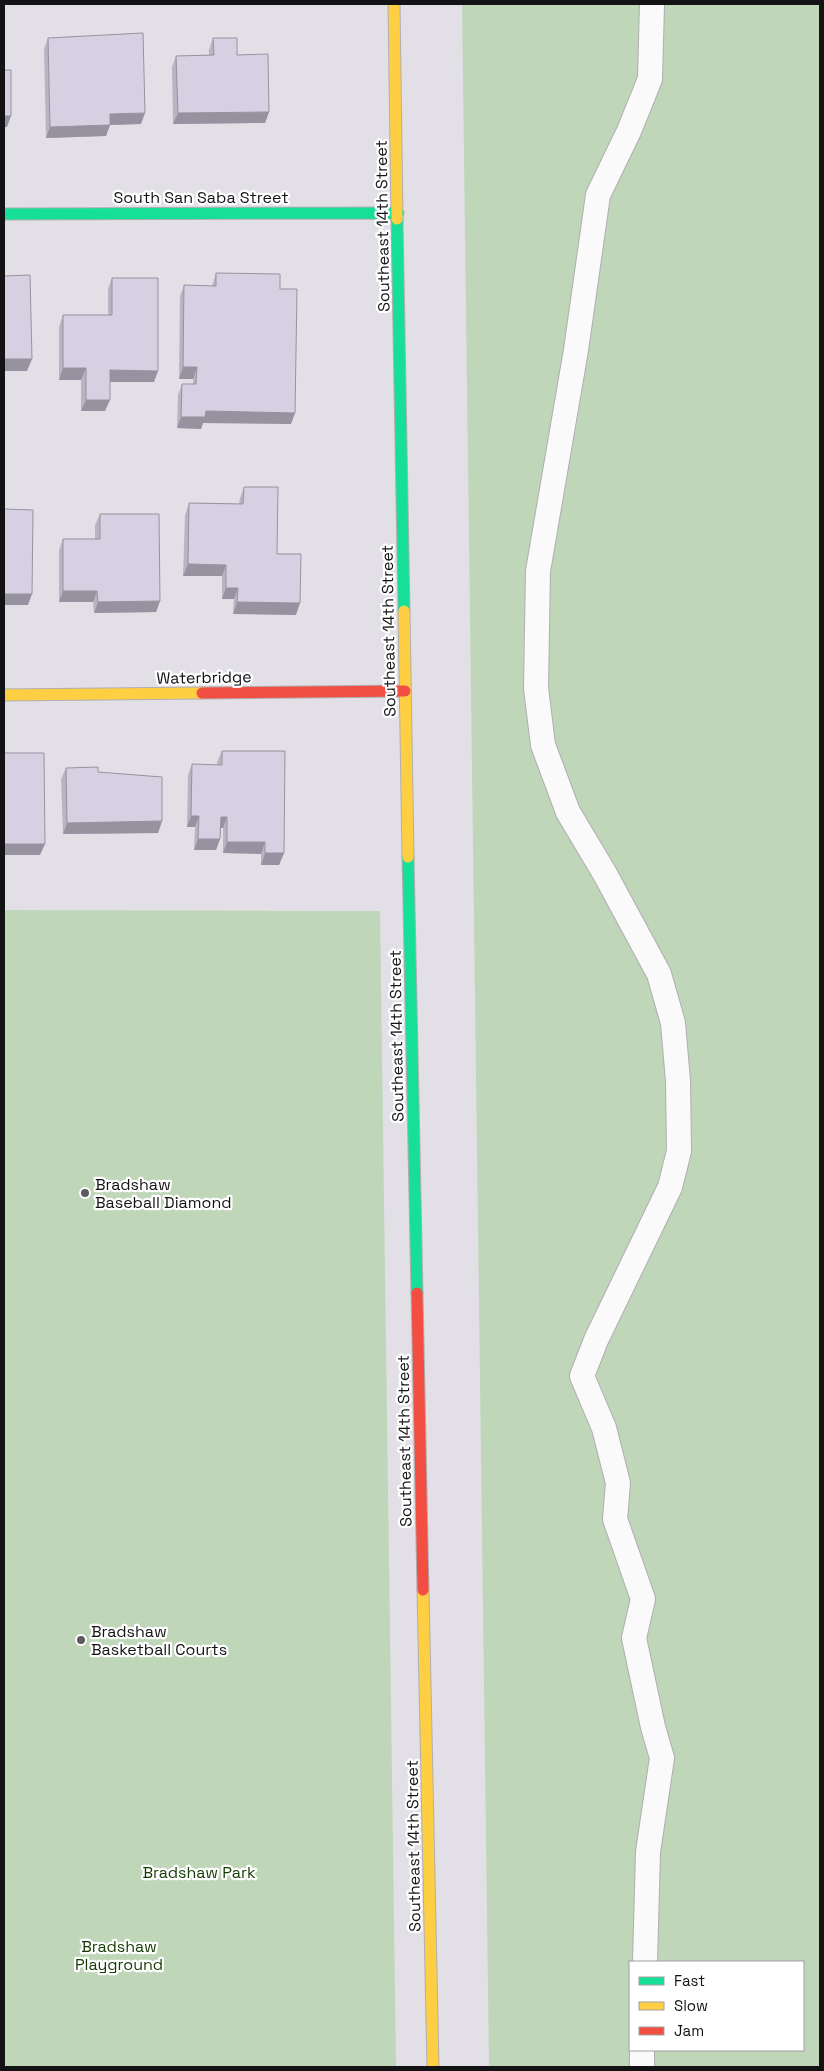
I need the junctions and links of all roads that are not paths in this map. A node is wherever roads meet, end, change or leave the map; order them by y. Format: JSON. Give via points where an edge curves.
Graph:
{"nodes":[{"id":1,"x":394,"y":4,"type":"edge"},
{"id":2,"x":652,"y":4,"type":"edge"},
{"id":3,"x":398,"y":213,"type":"junction"},
{"id":4,"x":4,"y":214,"type":"edge"},
{"id":5,"x":406,"y":692,"type":"junction"},
{"id":6,"x":4,"y":695,"type":"edge"},
{"id":7,"x":645,"y":1961,"type":"edge"},
{"id":8,"x":642,"y":2051,"type":"edge"},
{"id":9,"x":433,"y":2067,"type":"edge"},
{"id":10,"x":642,"y":2067,"type":"edge"}],
"edges":[{"from":1,"to":3,"type":"street","name":"Southeast 14th Street"},
{"from":2,"to":7,"type":"lane","via":[[650,79],[598,195],[576,350],[538,571],[536,688],[543,745],[568,812],[659,974],[673,1023],[678,1081],[679,1151],[670,1187],[596,1340],[582,1376],[604,1428],[618,1483],[615,1519],[643,1599],[634,1638],[662,1758],[648,1852]]},
{"from":3,"to":4,"type":"street","name":"South San Saba Street"},
{"from":3,"to":5,"type":"street","name":"Southeast 14th Street"},
{"from":5,"to":6,"type":"street","name":"Waterbridge"},
{"from":5,"to":9,"type":"street","name":"Southeast 14th Street"},
{"from":8,"to":10,"type":"lane"}]}
